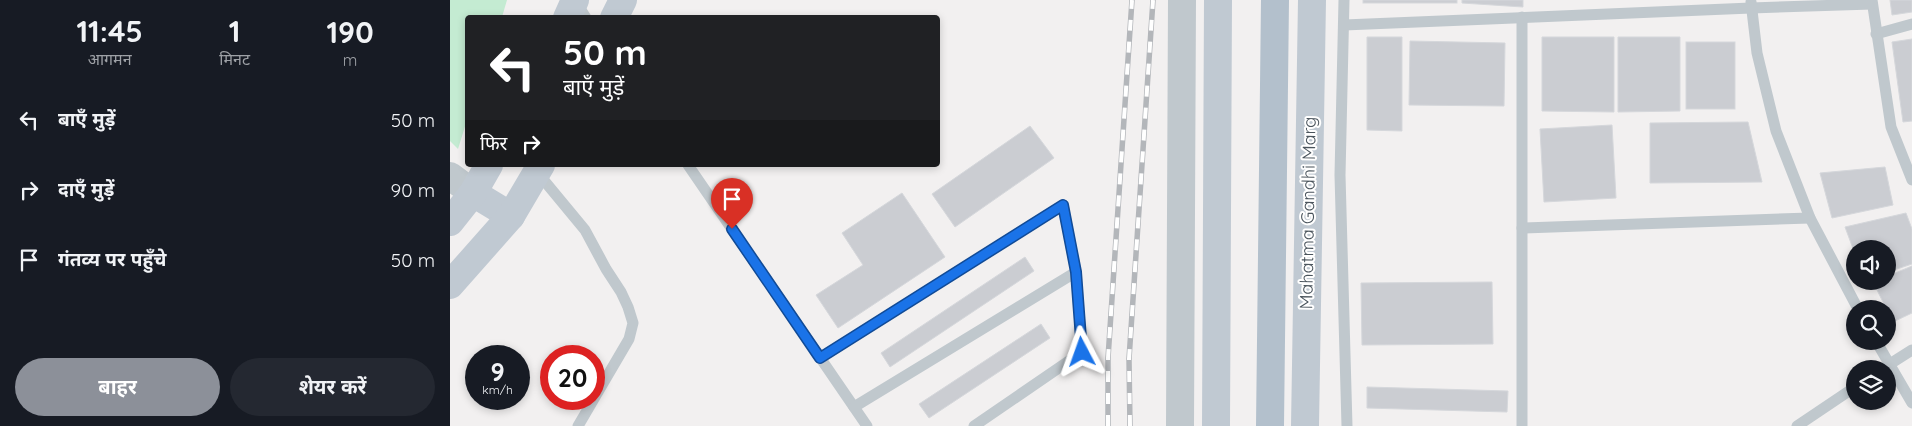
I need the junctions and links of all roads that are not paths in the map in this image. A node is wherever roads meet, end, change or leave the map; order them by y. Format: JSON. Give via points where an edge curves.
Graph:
{"nodes":[{"id":1,"x":575,"y":0,"type":"edge"},
{"id":2,"x":623,"y":0,"type":"edge"},
{"id":3,"x":1182,"y":0,"type":"edge"},
{"id":4,"x":1218,"y":0,"type":"edge"},
{"id":5,"x":1257,"y":0,"type":"edge"},
{"id":6,"x":1275,"y":0,"type":"edge"},
{"id":7,"x":1312,"y":0,"type":"edge"},
{"id":8,"x":1344,"y":0,"type":"edge"},
{"id":9,"x":1872,"y":2,"type":"edge"},
{"id":10,"x":1751,"y":4,"type":"edge"},
{"id":11,"x":568,"y":15,"type":"edge"},
{"id":12,"x":584,"y":15,"type":"edge"},
{"id":13,"x":616,"y":15,"type":"edge"},
{"id":14,"x":1522,"y":17,"type":"junction"},
{"id":15,"x":1912,"y":24,"type":"edge"},
{"id":16,"x":1344,"y":25,"type":"junction"},
{"id":17,"x":1876,"y":34,"type":"junction"},
{"id":18,"x":488,"y":167,"type":"edge"},
{"id":19,"x":689,"y":167,"type":"edge"},
{"id":20,"x":539,"y":169,"type":"edge"},
{"id":21,"x":450,"y":176,"type":"edge"},
{"id":22,"x":1912,"y":180,"type":"edge"},
{"id":23,"x":472,"y":193,"type":"junction"},
{"id":24,"x":511,"y":216,"type":"junction"},
{"id":25,"x":1810,"y":218,"type":"junction"},
{"id":26,"x":450,"y":222,"type":"edge"},
{"id":27,"x":1522,"y":228,"type":"junction"},
{"id":28,"x":1076,"y":272,"type":"junction"},
{"id":29,"x":450,"y":285,"type":"edge"},
{"id":30,"x":1853,"y":300,"type":"edge"},
{"id":31,"x":1912,"y":350,"type":"edge"},
{"id":32,"x":820,"y":358,"type":"junction"},
{"id":33,"x":1896,"y":360,"type":"edge"},
{"id":34,"x":1896,"y":382,"type":"edge"},
{"id":35,"x":1846,"y":393,"type":"edge"},
{"id":36,"x":1912,"y":403,"type":"edge"},
{"id":37,"x":854,"y":406,"type":"junction"},
{"id":38,"x":578,"y":426,"type":"edge"},
{"id":39,"x":867,"y":426,"type":"edge"},
{"id":40,"x":974,"y":426,"type":"edge"},
{"id":41,"x":1180,"y":426,"type":"edge"},
{"id":42,"x":1216,"y":426,"type":"edge"},
{"id":43,"x":1253,"y":426,"type":"edge"},
{"id":44,"x":1270,"y":426,"type":"edge"},
{"id":45,"x":1305,"y":426,"type":"edge"},
{"id":46,"x":1347,"y":426,"type":"edge"},
{"id":47,"x":1522,"y":426,"type":"edge"},
{"id":48,"x":1797,"y":426,"type":"edge"}],
"edges":[{"from":1,"to":11,"type":"main road"},
{"from":1,"to":12,"type":"lane"},
{"from":2,"to":13,"type":"main road"},
{"from":3,"to":41,"type":"street"},
{"from":4,"to":42,"type":"main road"},
{"from":5,"to":43,"type":"main road"},
{"from":6,"to":44,"type":"main road","name":"Mahatma Gandhi Marg"},
{"from":7,"to":45,"type":"main road","name":"Mahatma Gandhi Marg"},
{"from":8,"to":16,"type":"lane"},
{"from":9,"to":10,"type":"lane"},
{"from":9,"to":17,"type":"lane"},
{"from":10,"to":14,"type":"lane"},
{"from":10,"to":25,"type":"lane","via":[[1761,71],[1776,130]]},
{"from":14,"to":16,"type":"lane"},
{"from":14,"to":27,"type":"lane"},
{"from":15,"to":17,"type":"lane"},
{"from":16,"to":46,"type":"lane","via":[[1340,175]]},
{"from":17,"to":22,"type":"lane","via":[[1891,127]]},
{"from":18,"to":23,"type":"main road"},
{"from":19,"to":32,"type":"lane"},
{"from":20,"to":24,"type":"main road"},
{"from":20,"to":38,"type":"lane","via":[[585,230],[628,307],[633,323],[629,339]]},
{"from":21,"to":23,"type":"street"},
{"from":23,"to":24,"type":"main road"},
{"from":23,"to":26,"type":"main road"},
{"from":24,"to":29,"type":"main road"},
{"from":25,"to":27,"type":"lane"},
{"from":25,"to":30,"type":"lane"},
{"from":27,"to":47,"type":"lane"},
{"from":28,"to":32,"type":"lane","via":[[1063,205]]},
{"from":28,"to":37,"type":"lane"},
{"from":28,"to":40,"type":"lane","via":[[1082,352]]},
{"from":31,"to":33,"type":"lane"},
{"from":32,"to":37,"type":"lane"},
{"from":34,"to":36,"type":"lane"},
{"from":35,"to":48,"type":"lane"},
{"from":37,"to":39,"type":"lane"}]}
